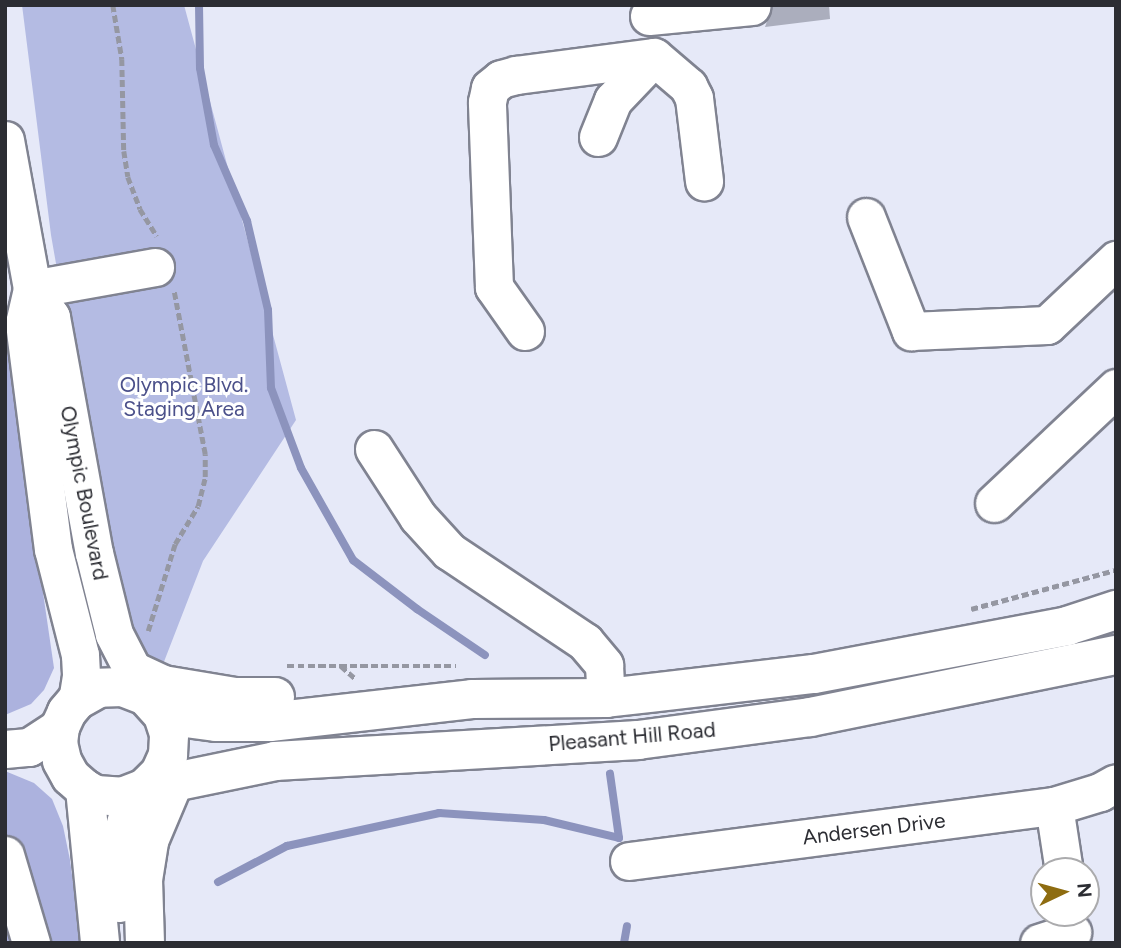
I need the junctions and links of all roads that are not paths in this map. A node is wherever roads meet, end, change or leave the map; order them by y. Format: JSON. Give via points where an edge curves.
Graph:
{"nodes":[{"id":1,"x":751,"y":6,"type":"edge"},
{"id":2,"x":649,"y":11,"type":"edge"},
{"id":3,"x":654,"y":57,"type":"junction"},
{"id":4,"x":598,"y":137,"type":"dead end"},
{"id":5,"x":5,"y":140,"type":"edge"},
{"id":6,"x":704,"y":181,"type":"dead end"},
{"id":7,"x":866,"y":217,"type":"dead end"},
{"id":8,"x":1116,"y":260,"type":"edge"},
{"id":9,"x":163,"y":263,"type":"road end"},
{"id":10,"x":32,"y":289,"type":"junction"},
{"id":11,"x":525,"y":331,"type":"dead end"},
{"id":12,"x":1116,"y":388,"type":"edge"},
{"id":13,"x":374,"y":449,"type":"dead end"},
{"id":14,"x":994,"y":503,"type":"dead end"},
{"id":15,"x":1116,"y":610,"type":"edge"},
{"id":16,"x":1116,"y":655,"type":"edge"},
{"id":17,"x":146,"y":680,"type":"junction"},
{"id":18,"x":470,"y":682,"type":"junction"},
{"id":19,"x":606,"y":698,"type":"junction"},
{"id":20,"x":53,"y":745,"type":"edge"},
{"id":21,"x":1116,"y":783,"type":"edge"},
{"id":22,"x":151,"y":789,"type":"junction"},
{"id":23,"x":1054,"y":806,"type":"junction"},
{"id":24,"x":5,"y":855,"type":"edge"},
{"id":25,"x":1062,"y":857,"type":"edge"},
{"id":26,"x":629,"y":861,"type":"dead end"},
{"id":27,"x":12,"y":907,"type":"edge"},
{"id":28,"x":31,"y":943,"type":"edge"},
{"id":29,"x":100,"y":943,"type":"edge"},
{"id":30,"x":128,"y":943,"type":"edge"},
{"id":31,"x":145,"y":943,"type":"edge"}],
"edges":[{"from":1,"to":2,"type":"street"},
{"from":2,"to":3,"type":"street"},
{"from":3,"to":4,"type":"street","via":[[613,100]]},
{"from":3,"to":6,"type":"street","via":[[688,86],[694,98]]},
{"from":3,"to":11,"type":"street","via":[[516,75],[491,88],[487,102],[494,287]]},
{"from":5,"to":10,"type":"street","name":"Olympic Boulevard"},
{"from":7,"to":8,"type":"street","via":[[911,331],[1047,324]]},
{"from":9,"to":10,"type":"street"},
{"from":10,"to":17,"type":"street","name":"Olympic Boulevard","via":[[51,317],[114,634]]},
{"from":10,"to":20,"type":"street","name":"Olympic Boulevard","via":[[24,323],[55,563],[80,655],[81,677]]},
{"from":12,"to":14,"type":"street"},
{"from":13,"to":19,"type":"street","via":[[418,517],[449,551],[585,642],[604,665]]},
{"from":15,"to":19,"type":"main road","name":"Pleasant Hill Road","via":[[1067,626],[814,674]]},
{"from":16,"to":22,"type":"main road","name":"Pleasant Hill Road","via":[[810,717],[638,740],[275,761]]},
{"from":17,"to":18,"type":"main road","via":[[235,697]]},
{"from":17,"to":18,"type":"main road","name":"Pleasant Hill Road","via":[[216,722],[270,722]]},
{"from":17,"to":20,"type":"main road","via":[[135,690],[99,688]]},
{"from":17,"to":22,"type":"main road","name":"Olympic Boulevard","via":[[169,734],[168,755]]},
{"from":18,"to":19,"type":"main road","name":"Pleasant Hill Road"},
{"from":20,"to":22,"type":"main road","via":[[109,797]]},
{"from":20,"to":29,"type":"main road","name":"Olympic Boulevard"},
{"from":21,"to":23,"type":"street","name":"Andersen Drive"},
{"from":22,"to":30,"type":"main road","name":"Olympic Boulevard","via":[[115,864]]},
{"from":22,"to":31,"type":"main road","via":[[143,880]]},
{"from":23,"to":25,"type":"street"},
{"from":23,"to":26,"type":"street","name":"Andersen Drive"},
{"from":24,"to":27,"type":"street"},
{"from":27,"to":28,"type":"street"}]}
